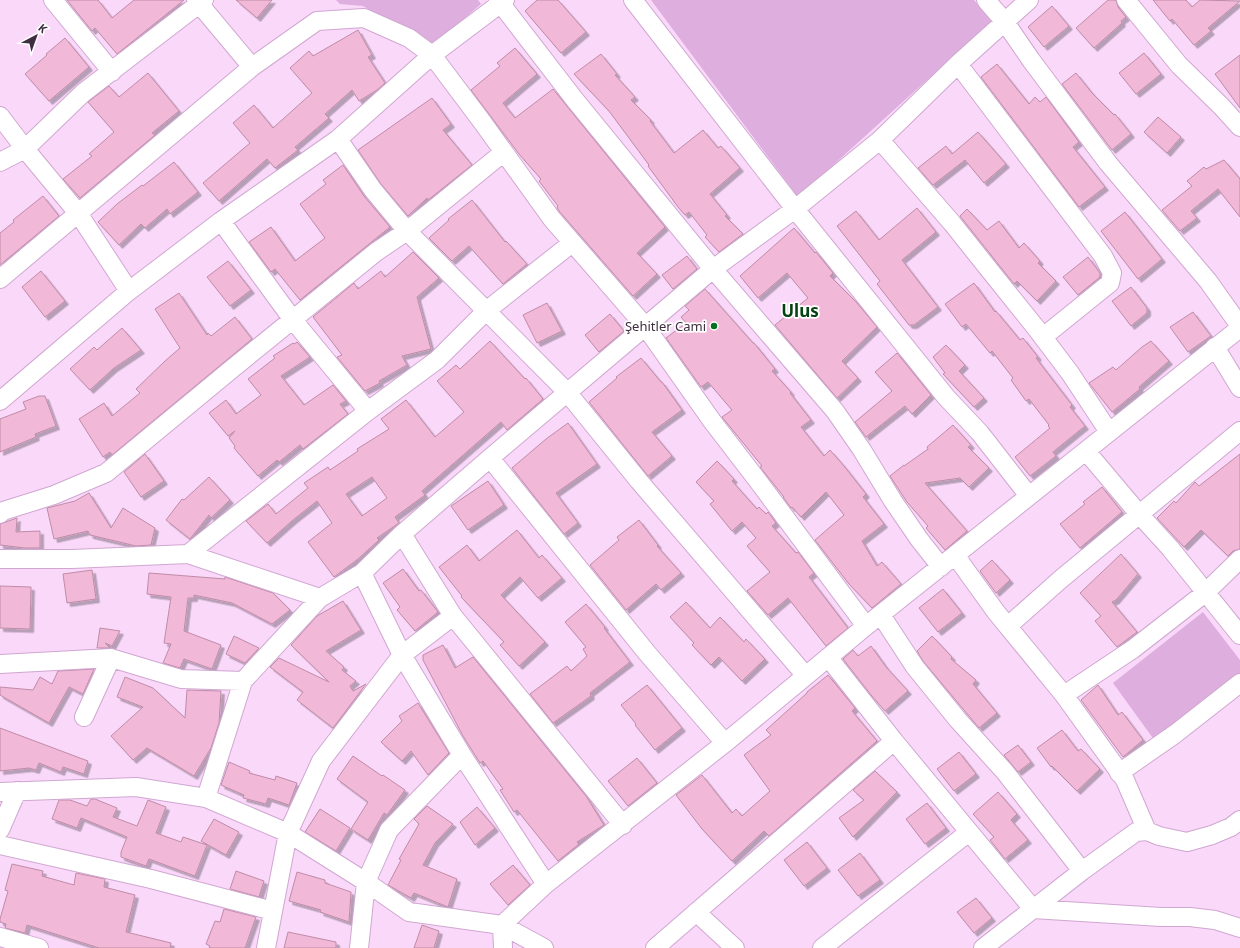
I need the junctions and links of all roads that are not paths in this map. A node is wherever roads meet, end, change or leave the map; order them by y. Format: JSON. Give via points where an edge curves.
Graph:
{"nodes":[{"id":1,"x":53,"y":0,"type":"edge"},
{"id":2,"x":633,"y":0,"type":"edge"},
{"id":3,"x":986,"y":0,"type":"edge"},
{"id":4,"x":1029,"y":0,"type":"edge"},
{"id":5,"x":1126,"y":0,"type":"edge"},
{"id":6,"x":200,"y":1,"type":"edge"},
{"id":7,"x":501,"y":1,"type":"edge"},
{"id":8,"x":1005,"y":22,"type":"junction"},
{"id":9,"x":432,"y":55,"type":"junction"},
{"id":10,"x":958,"y":64,"type":"junction"},
{"id":11,"x":252,"y":67,"type":"junction"},
{"id":12,"x":112,"y":72,"type":"junction"},
{"id":13,"x":0,"y":116,"type":"edge"},
{"id":14,"x":1240,"y":126,"type":"edge"},
{"id":15,"x":338,"y":139,"type":"junction"},
{"id":16,"x":880,"y":140,"type":"junction"},
{"id":17,"x":25,"y":149,"type":"junction"},
{"id":18,"x":504,"y":152,"type":"junction"},
{"id":19,"x":0,"y":162,"type":"edge"},
{"id":20,"x":795,"y":209,"type":"junction"},
{"id":21,"x":78,"y":214,"type":"junction"},
{"id":22,"x":221,"y":221,"type":"junction"},
{"id":23,"x":407,"y":231,"type":"junction"},
{"id":24,"x":572,"y":243,"type":"junction"},
{"id":25,"x":713,"y":269,"type":"junction"},
{"id":26,"x":0,"y":279,"type":"edge"},
{"id":27,"x":129,"y":290,"type":"junction"},
{"id":28,"x":486,"y":311,"type":"junction"},
{"id":29,"x":293,"y":320,"type":"junction"},
{"id":30,"x":645,"y":326,"type":"junction"},
{"id":31,"x":1240,"y":327,"type":"edge"},
{"id":32,"x":1043,"y":337,"type":"junction"},
{"id":33,"x":1215,"y":347,"type":"junction"},
{"id":34,"x":1240,"y":388,"type":"edge"},
{"id":35,"x":567,"y":392,"type":"junction"},
{"id":36,"x":0,"y":401,"type":"edge"},
{"id":37,"x":368,"y":411,"type":"junction"},
{"id":38,"x":1240,"y":431,"type":"edge"},
{"id":39,"x":1109,"y":432,"type":"junction"},
{"id":40,"x":1086,"y":451,"type":"junction"},
{"id":41,"x":490,"y":458,"type":"junction"},
{"id":42,"x":1029,"y":496,"type":"junction"},
{"id":43,"x":0,"y":514,"type":"edge"},
{"id":44,"x":1139,"y":514,"type":"junction"},
{"id":45,"x":402,"y":534,"type":"junction"},
{"id":46,"x":188,"y":554,"type":"junction"},
{"id":47,"x":955,"y":555,"type":"junction"},
{"id":48,"x":0,"y":559,"type":"edge"},
{"id":49,"x":1240,"y":559,"type":"edge"},
{"id":50,"x":941,"y":567,"type":"junction"},
{"id":51,"x":362,"y":573,"type":"junction"},
{"id":52,"x":1205,"y":592,"type":"junction"},
{"id":53,"x":320,"y":598,"type":"junction"},
{"id":54,"x":881,"y":615,"type":"junction"},
{"id":55,"x":453,"y":616,"type":"junction"},
{"id":56,"x":866,"y":626,"type":"junction"},
{"id":57,"x":1008,"y":626,"type":"junction"},
{"id":58,"x":1240,"y":635,"type":"edge"},
{"id":59,"x":402,"y":655,"type":"junction"},
{"id":60,"x":828,"y":657,"type":"junction"},
{"id":61,"x":111,"y":658,"type":"junction"},
{"id":62,"x":0,"y":664,"type":"edge"},
{"id":63,"x":806,"y":676,"type":"junction"},
{"id":64,"x":243,"y":681,"type":"junction"},
{"id":65,"x":1240,"y":683,"type":"edge"},
{"id":66,"x":1064,"y":695,"type":"junction"},
{"id":67,"x":84,"y":717,"type":"dead end"},
{"id":68,"x":894,"y":741,"type":"junction"},
{"id":69,"x":725,"y":743,"type":"junction"},
{"id":70,"x":462,"y":755,"type":"junction"},
{"id":71,"x":1119,"y":773,"type":"junction"},
{"id":72,"x":8,"y":792,"type":"edge"},
{"id":73,"x":206,"y":798,"type":"junction"},
{"id":74,"x":1240,"y":821,"type":"edge"},
{"id":75,"x":623,"y":825,"type":"junction"},
{"id":76,"x":0,"y":830,"type":"edge"},
{"id":77,"x":1147,"y":831,"type":"junction"},
{"id":78,"x":969,"y":832,"type":"junction"},
{"id":79,"x":288,"y":833,"type":"junction"},
{"id":80,"x":0,"y":845,"type":"edge"},
{"id":81,"x":1082,"y":871,"type":"junction"},
{"id":82,"x":366,"y":882,"type":"junction"},
{"id":83,"x":546,"y":884,"type":"junction"},
{"id":84,"x":1033,"y":909,"type":"junction"},
{"id":85,"x":273,"y":911,"type":"junction"},
{"id":86,"x":696,"y":912,"type":"junction"},
{"id":87,"x":502,"y":925,"type":"junction"},
{"id":88,"x":1240,"y":928,"type":"edge"},
{"id":89,"x":0,"y":937,"type":"edge"},
{"id":90,"x":38,"y":948,"type":"edge"},
{"id":91,"x":266,"y":948,"type":"edge"},
{"id":92,"x":358,"y":948,"type":"edge"},
{"id":93,"x":503,"y":948,"type":"edge"},
{"id":94,"x":544,"y":948,"type":"edge"},
{"id":95,"x":655,"y":948,"type":"edge"},
{"id":96,"x":735,"y":948,"type":"edge"},
{"id":97,"x":822,"y":948,"type":"edge"},
{"id":98,"x":983,"y":948,"type":"edge"}],
"edges":[{"from":1,"to":12,"type":"street"},
{"from":2,"to":20,"type":"street"},
{"from":3,"to":8,"type":"street"},
{"from":4,"to":8,"type":"street"},
{"from":5,"to":14,"type":"street","via":[[1179,65]]},
{"from":6,"to":11,"type":"street"},
{"from":6,"to":12,"type":"street"},
{"from":7,"to":9,"type":"street"},
{"from":7,"to":25,"type":"street","via":[[575,100]]},
{"from":8,"to":10,"type":"street"},
{"from":8,"to":31,"type":"street","via":[[1103,156],[1208,281]]},
{"from":9,"to":11,"type":"street","via":[[409,38],[364,18],[317,21]]},
{"from":9,"to":15,"type":"street"},
{"from":9,"to":18,"type":"street"},
{"from":10,"to":16,"type":"street"},
{"from":10,"to":32,"type":"street","via":[[1103,256],[1112,273],[1110,283]]},
{"from":11,"to":21,"type":"street"},
{"from":12,"to":17,"type":"street","via":[[83,93]]},
{"from":13,"to":17,"type":"street"},
{"from":15,"to":22,"type":"street"},
{"from":15,"to":23,"type":"street","via":[[373,190]]},
{"from":16,"to":20,"type":"street"},
{"from":16,"to":32,"type":"street","via":[[952,223]]},
{"from":17,"to":19,"type":"street"},
{"from":17,"to":21,"type":"street"},
{"from":18,"to":23,"type":"street"},
{"from":18,"to":24,"type":"street"},
{"from":20,"to":25,"type":"street"},
{"from":20,"to":42,"type":"street"},
{"from":21,"to":26,"type":"street"},
{"from":21,"to":27,"type":"street"},
{"from":22,"to":27,"type":"street"},
{"from":22,"to":29,"type":"street"},
{"from":23,"to":28,"type":"street"},
{"from":23,"to":29,"type":"street","via":[[376,252]]},
{"from":24,"to":28,"type":"street"},
{"from":24,"to":30,"type":"street"},
{"from":25,"to":30,"type":"street"},
{"from":25,"to":50,"type":"street","via":[[835,411],[893,501]]},
{"from":27,"to":36,"type":"street"},
{"from":28,"to":35,"type":"street"},
{"from":28,"to":37,"type":"street","via":[[437,360]]},
{"from":29,"to":37,"type":"street"},
{"from":29,"to":43,"type":"street","via":[[106,473]]},
{"from":30,"to":35,"type":"street"},
{"from":30,"to":56,"type":"street","via":[[712,421]]},
{"from":31,"to":33,"type":"street"},
{"from":32,"to":39,"type":"street"},
{"from":33,"to":34,"type":"street"},
{"from":33,"to":39,"type":"street"},
{"from":35,"to":41,"type":"street"},
{"from":35,"to":63,"type":"street","via":[[639,481]]},
{"from":37,"to":46,"type":"street"},
{"from":38,"to":44,"type":"street"},
{"from":39,"to":40,"type":"street"},
{"from":40,"to":42,"type":"street"},
{"from":40,"to":44,"type":"street"},
{"from":41,"to":45,"type":"street"},
{"from":41,"to":69,"type":"street","via":[[647,653]]},
{"from":42,"to":47,"type":"street"},
{"from":44,"to":52,"type":"street"},
{"from":44,"to":57,"type":"street"},
{"from":45,"to":51,"type":"street"},
{"from":45,"to":55,"type":"street"},
{"from":46,"to":48,"type":"street"},
{"from":46,"to":53,"type":"street"},
{"from":47,"to":50,"type":"street"},
{"from":47,"to":57,"type":"street"},
{"from":49,"to":52,"type":"street"},
{"from":50,"to":54,"type":"street"},
{"from":51,"to":53,"type":"street"},
{"from":51,"to":59,"type":"street"},
{"from":52,"to":58,"type":"street"},
{"from":52,"to":66,"type":"street","via":[[1133,649]]},
{"from":53,"to":64,"type":"street"},
{"from":54,"to":56,"type":"street"},
{"from":54,"to":81,"type":"street","via":[[914,667],[1005,772]]},
{"from":55,"to":59,"type":"street"},
{"from":55,"to":75,"type":"street"},
{"from":56,"to":60,"type":"street"},
{"from":57,"to":66,"type":"street"},
{"from":59,"to":70,"type":"street"},
{"from":59,"to":79,"type":"street","via":[[321,761]]},
{"from":60,"to":63,"type":"street"},
{"from":60,"to":68,"type":"street"},
{"from":61,"to":62,"type":"street"},
{"from":61,"to":64,"type":"street","via":[[181,679]]},
{"from":61,"to":67,"type":"street"},
{"from":63,"to":69,"type":"street"},
{"from":64,"to":73,"type":"street"},
{"from":65,"to":71,"type":"street","via":[[1175,734]]},
{"from":66,"to":71,"type":"street"},
{"from":68,"to":78,"type":"street"},
{"from":68,"to":86,"type":"street"},
{"from":69,"to":75,"type":"street"},
{"from":70,"to":82,"type":"street","via":[[389,830]]},
{"from":70,"to":83,"type":"street"},
{"from":71,"to":77,"type":"street","via":[[1131,793]]},
{"from":72,"to":73,"type":"street","via":[[136,787]]},
{"from":72,"to":76,"type":"street"},
{"from":73,"to":79,"type":"street"},
{"from":74,"to":77,"type":"street","via":[[1212,835],[1187,842]]},
{"from":75,"to":83,"type":"street"},
{"from":77,"to":81,"type":"street","via":[[1136,832]]},
{"from":78,"to":84,"type":"street"},
{"from":78,"to":97,"type":"street"},
{"from":79,"to":82,"type":"street"},
{"from":79,"to":85,"type":"street"},
{"from":80,"to":85,"type":"street","via":[[151,879]]},
{"from":81,"to":84,"type":"street"},
{"from":82,"to":87,"type":"street","via":[[409,912]]},
{"from":82,"to":92,"type":"street"},
{"from":83,"to":87,"type":"street"},
{"from":84,"to":88,"type":"street","via":[[1190,917],[1215,920]]},
{"from":84,"to":98,"type":"street"},
{"from":85,"to":91,"type":"street"},
{"from":86,"to":95,"type":"street"},
{"from":86,"to":96,"type":"street"},
{"from":87,"to":93,"type":"street"},
{"from":87,"to":94,"type":"street"},
{"from":89,"to":90,"type":"street"}]}
